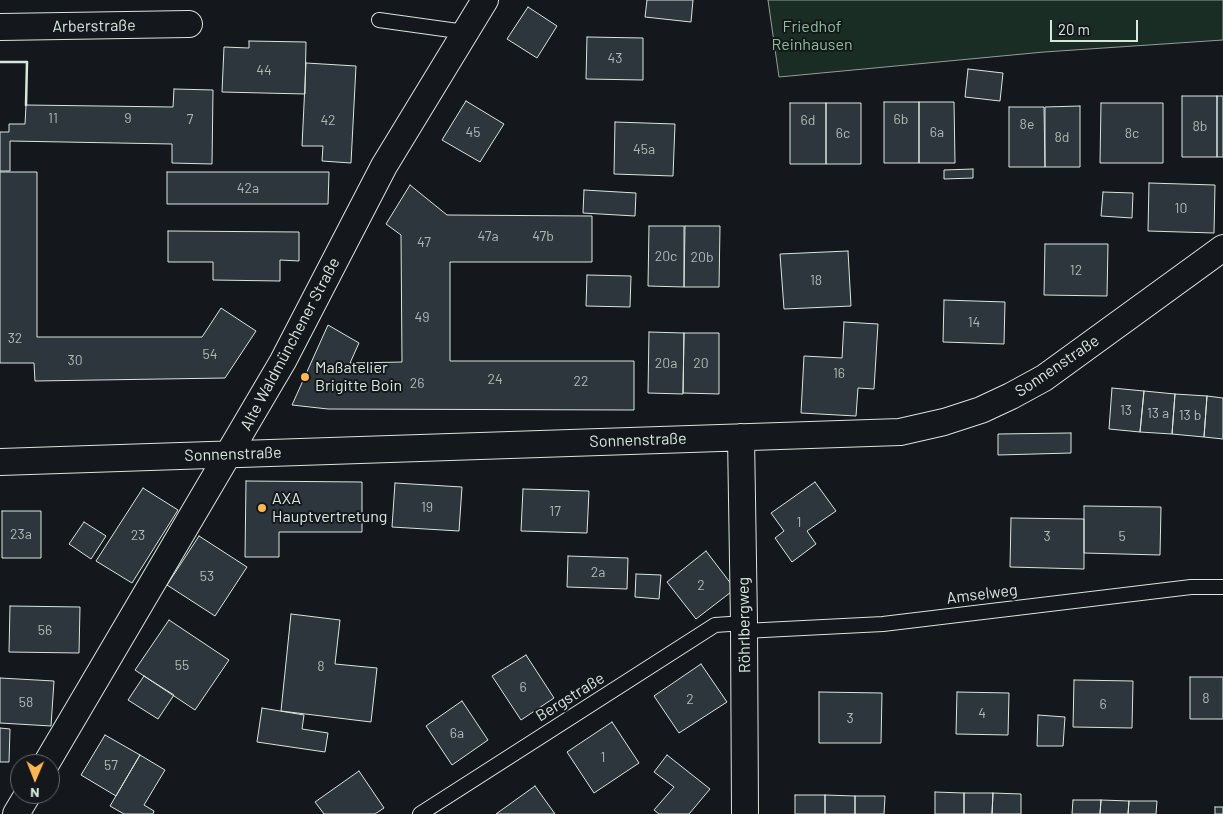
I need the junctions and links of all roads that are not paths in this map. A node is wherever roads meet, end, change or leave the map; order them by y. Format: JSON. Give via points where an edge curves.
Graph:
{"nodes":[{"id":1,"x":485,"y":0,"type":"edge"},
{"id":2,"x":378,"y":20,"type":"dead end"},
{"id":3,"x":188,"y":24,"type":"dead end"},
{"id":4,"x":0,"y":27,"type":"edge"},
{"id":5,"x":465,"y":32,"type":"junction"},
{"id":6,"x":1223,"y":248,"type":"edge"},
{"id":7,"x":740,"y":437,"type":"junction"},
{"id":8,"x":230,"y":454,"type":"junction"},
{"id":9,"x":0,"y":462,"type":"edge"},
{"id":10,"x":1223,"y":587,"type":"edge"},
{"id":11,"x":744,"y":627,"type":"junction"},
{"id":12,"x":52,"y":754,"type":"edge"},
{"id":13,"x":420,"y":814,"type":"edge"},
{"id":14,"x":745,"y":814,"type":"edge"}],
"edges":[{"from":1,"to":5,"type":"street","name":"Alte Waldmünchener Straße"},
{"from":2,"to":5,"type":"lane"},
{"from":3,"to":4,"type":"street","name":"Arberstraße"},
{"from":5,"to":8,"type":"street","name":"Alte Waldmünchener Straße","via":[[384,166],[283,361]]},
{"from":6,"to":7,"type":"street","name":"Sonnenstraße","via":[[1044,378],[981,410],[900,432]]},
{"from":7,"to":8,"type":"street","name":"Sonnenstraße"},
{"from":7,"to":11,"type":"street","name":"Röhrlbergweg"},
{"from":8,"to":9,"type":"street","name":"Sonnenstraße"},
{"from":8,"to":12,"type":"street","name":"Alte Waldmünchener Straße"},
{"from":10,"to":11,"type":"lane","name":"Amselweg","via":[[1191,587],[883,624]]},
{"from":11,"to":13,"type":"lane","name":"Bergstraße","via":[[715,625]]},
{"from":11,"to":14,"type":"street","name":"Röhrlbergweg"}]}
